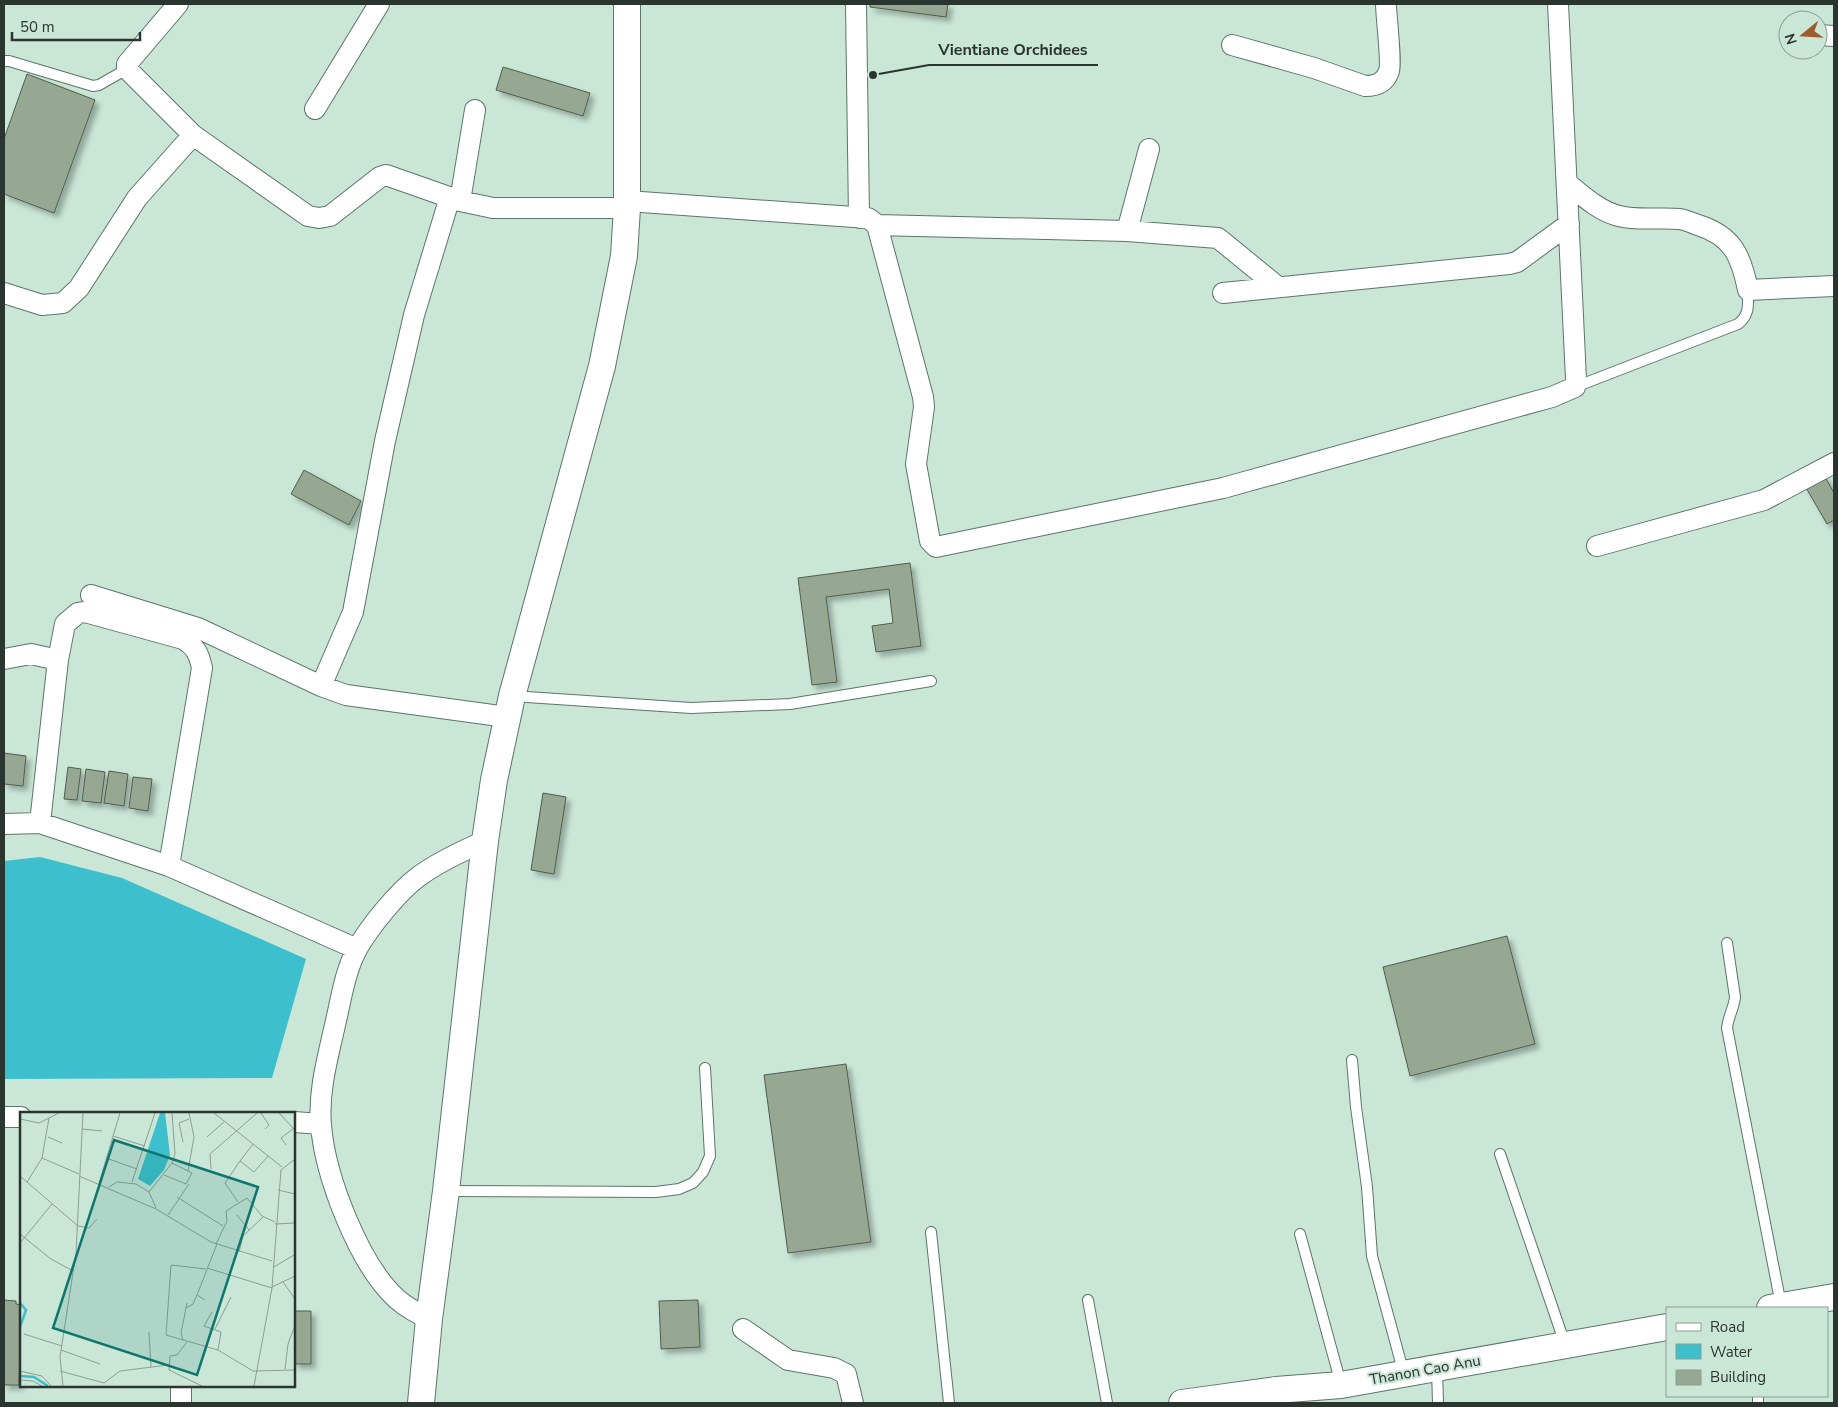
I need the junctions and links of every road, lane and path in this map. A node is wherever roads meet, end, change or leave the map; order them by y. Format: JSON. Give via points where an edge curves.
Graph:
{"nodes":[{"id":1,"x":178,"y":4,"type":"edge"},
{"id":2,"x":378,"y":4,"type":"edge"},
{"id":3,"x":627,"y":4,"type":"edge"},
{"id":4,"x":856,"y":4,"type":"edge"},
{"id":5,"x":1386,"y":4,"type":"edge"},
{"id":6,"x":1558,"y":4,"type":"edge"},
{"id":7,"x":1232,"y":45,"type":"dead end"},
{"id":8,"x":4,"y":61,"type":"edge"},
{"id":9,"x":127,"y":69,"type":"junction"},
{"id":10,"x":315,"y":109,"type":"dead end"},
{"id":11,"x":475,"y":110,"type":"dead end"},
{"id":12,"x":193,"y":135,"type":"junction"},
{"id":13,"x":1149,"y":149,"type":"dead end"},
{"id":14,"x":1568,"y":183,"type":"junction"},
{"id":15,"x":455,"y":199,"type":"junction"},
{"id":16,"x":627,"y":205,"type":"junction"},
{"id":17,"x":868,"y":221,"type":"junction"},
{"id":18,"x":1568,"y":224,"type":"junction"},
{"id":19,"x":1127,"y":231,"type":"junction"},
{"id":20,"x":1278,"y":287,"type":"junction"},
{"id":21,"x":1748,"y":290,"type":"junction"},
{"id":22,"x":1834,"y":291,"type":"edge"},
{"id":23,"x":4,"y":293,"type":"edge"},
{"id":24,"x":1223,"y":293,"type":"dead end"},
{"id":25,"x":1574,"y":387,"type":"junction"},
{"id":26,"x":1834,"y":463,"type":"edge"},
{"id":27,"x":1597,"y":546,"type":"dead end"},
{"id":28,"x":91,"y":596,"type":"dead end"},
{"id":29,"x":4,"y":659,"type":"edge"},
{"id":30,"x":58,"y":660,"type":"junction"},
{"id":31,"x":931,"y":681,"type":"dead end"},
{"id":32,"x":321,"y":686,"type":"junction"},
{"id":33,"x":510,"y":707,"type":"junction"},
{"id":34,"x":4,"y":824,"type":"edge"},
{"id":35,"x":40,"y":824,"type":"junction"},
{"id":36,"x":485,"y":841,"type":"junction"},
{"id":37,"x":170,"y":866,"type":"junction"},
{"id":38,"x":1728,"y":944,"type":"dead end"},
{"id":39,"x":357,"y":949,"type":"junction"},
{"id":40,"x":1352,"y":1060,"type":"dead end"},
{"id":41,"x":705,"y":1068,"type":"dead end"},
{"id":42,"x":4,"y":1118,"type":"edge"},
{"id":43,"x":20,"y":1118,"type":"edge"},
{"id":44,"x":295,"y":1122,"type":"edge"},
{"id":45,"x":321,"y":1124,"type":"junction"},
{"id":46,"x":1500,"y":1154,"type":"dead end"},
{"id":47,"x":446,"y":1191,"type":"junction"},
{"id":48,"x":931,"y":1232,"type":"dead end"},
{"id":49,"x":1300,"y":1234,"type":"dead end"},
{"id":50,"x":1834,"y":1297,"type":"edge"},
{"id":51,"x":1088,"y":1300,"type":"dead end"},
{"id":52,"x":1775,"y":1307,"type":"edge"},
{"id":53,"x":429,"y":1319,"type":"junction"},
{"id":54,"x":1666,"y":1326,"type":"edge"},
{"id":55,"x":743,"y":1329,"type":"dead end"},
{"id":56,"x":1565,"y":1344,"type":"junction"},
{"id":57,"x":1437,"y":1369,"type":"junction"},
{"id":58,"x":1405,"y":1375,"type":"junction"},
{"id":59,"x":1341,"y":1385,"type":"junction"},
{"id":60,"x":181,"y":1387,"type":"edge"},
{"id":61,"x":1275,"y":1397,"type":"edge"},
{"id":62,"x":181,"y":1403,"type":"edge"},
{"id":63,"x":421,"y":1403,"type":"edge"},
{"id":64,"x":853,"y":1403,"type":"edge"},
{"id":65,"x":949,"y":1403,"type":"edge"},
{"id":66,"x":1107,"y":1403,"type":"edge"},
{"id":67,"x":1182,"y":1403,"type":"edge"},
{"id":68,"x":1438,"y":1403,"type":"edge"}],
"edges":[{"from":1,"to":9,"type":"street","via":[[127,64]]},
{"from":2,"to":10,"type":"street"},
{"from":3,"to":16,"type":"street"},
{"from":4,"to":17,"type":"street"},
{"from":5,"to":7,"type":"street","via":[[1390,69],[1381,83],[1373,86]]},
{"from":6,"to":14,"type":"street"},
{"from":8,"to":9,"type":"lane","via":[[93,86]]},
{"from":9,"to":12,"type":"street"},
{"from":11,"to":15,"type":"street"},
{"from":12,"to":15,"type":"street","via":[[308,216],[330,216],[386,175]]},
{"from":12,"to":23,"type":"street","via":[[137,198],[79,288],[63,303],[42,305]]},
{"from":13,"to":19,"type":"street"},
{"from":14,"to":18,"type":"street"},
{"from":14,"to":21,"type":"street","via":[[1601,209],[1619,216],[1682,220],[1716,231],[1733,248]]},
{"from":15,"to":16,"type":"street","via":[[493,208]]},
{"from":15,"to":32,"type":"street","via":[[412,324],[353,612]]},
{"from":16,"to":17,"type":"street"},
{"from":16,"to":33,"type":"street","via":[[624,256],[602,366]]},
{"from":17,"to":19,"type":"street"},
{"from":17,"to":25,"type":"street","via":[[923,397],[916,464],[930,541],[936,547],[1223,488],[1552,397]]},
{"from":18,"to":20,"type":"street","via":[[1517,262],[1509,264]]},
{"from":18,"to":25,"type":"street","via":[[1576,365]]},
{"from":19,"to":20,"type":"street","via":[[1218,238]]},
{"from":20,"to":24,"type":"street"},
{"from":21,"to":22,"type":"street"},
{"from":21,"to":25,"type":"lane","via":[[1747,314],[1738,324]]},
{"from":26,"to":27,"type":"street","via":[[1764,500]]},
{"from":28,"to":32,"type":"street","via":[[198,628]]},
{"from":29,"to":30,"type":"street","via":[[31,654]]},
{"from":30,"to":35,"type":"street"},
{"from":30,"to":37,"type":"street","via":[[65,624],[78,612],[183,639],[199,654],[202,668]]},
{"from":31,"to":33,"type":"lane","via":[[790,704],[691,708]]},
{"from":32,"to":33,"type":"street","via":[[346,695]]},
{"from":33,"to":36,"type":"street"},
{"from":34,"to":35,"type":"street"},
{"from":35,"to":37,"type":"street"},
{"from":36,"to":39,"type":"street","via":[[446,859],[418,877],[383,913]]},
{"from":36,"to":47,"type":"street"},
{"from":37,"to":39,"type":"street"},
{"from":38,"to":52,"type":"lane","via":[[1735,997],[1727,1028]]},
{"from":39,"to":45,"type":"street","via":[[344,983],[322,1087]]},
{"from":40,"to":58,"type":"lane","via":[[1372,1256]]},
{"from":41,"to":47,"type":"lane","via":[[710,1156],[703,1172],[693,1183],[680,1189],[656,1192]]},
{"from":42,"to":43,"type":"street"},
{"from":44,"to":45,"type":"street"},
{"from":45,"to":53,"type":"street","via":[[339,1198],[365,1256],[396,1298],[413,1312]]},
{"from":46,"to":56,"type":"lane"},
{"from":47,"to":53,"type":"street"},
{"from":48,"to":65,"type":"lane"},
{"from":49,"to":59,"type":"lane"},
{"from":50,"to":52,"type":"street"},
{"from":51,"to":66,"type":"lane"},
{"from":53,"to":63,"type":"street"},
{"from":54,"to":56,"type":"street","name":"Thanon Cao Anu"},
{"from":55,"to":64,"type":"street","via":[[788,1360],[834,1368],[846,1374]]},
{"from":56,"to":57,"type":"street","name":"Thanon Cao Anu"},
{"from":57,"to":58,"type":"street","name":"Thanon Cao Anu"},
{"from":57,"to":68,"type":"lane"},
{"from":58,"to":59,"type":"street","name":"Thanon Cao Anu"},
{"from":59,"to":61,"type":"street","name":"Thanon Cao Anu"},
{"from":60,"to":62,"type":"street"},
{"from":61,"to":67,"type":"street","name":"Thanon Cao Anu"}]}
